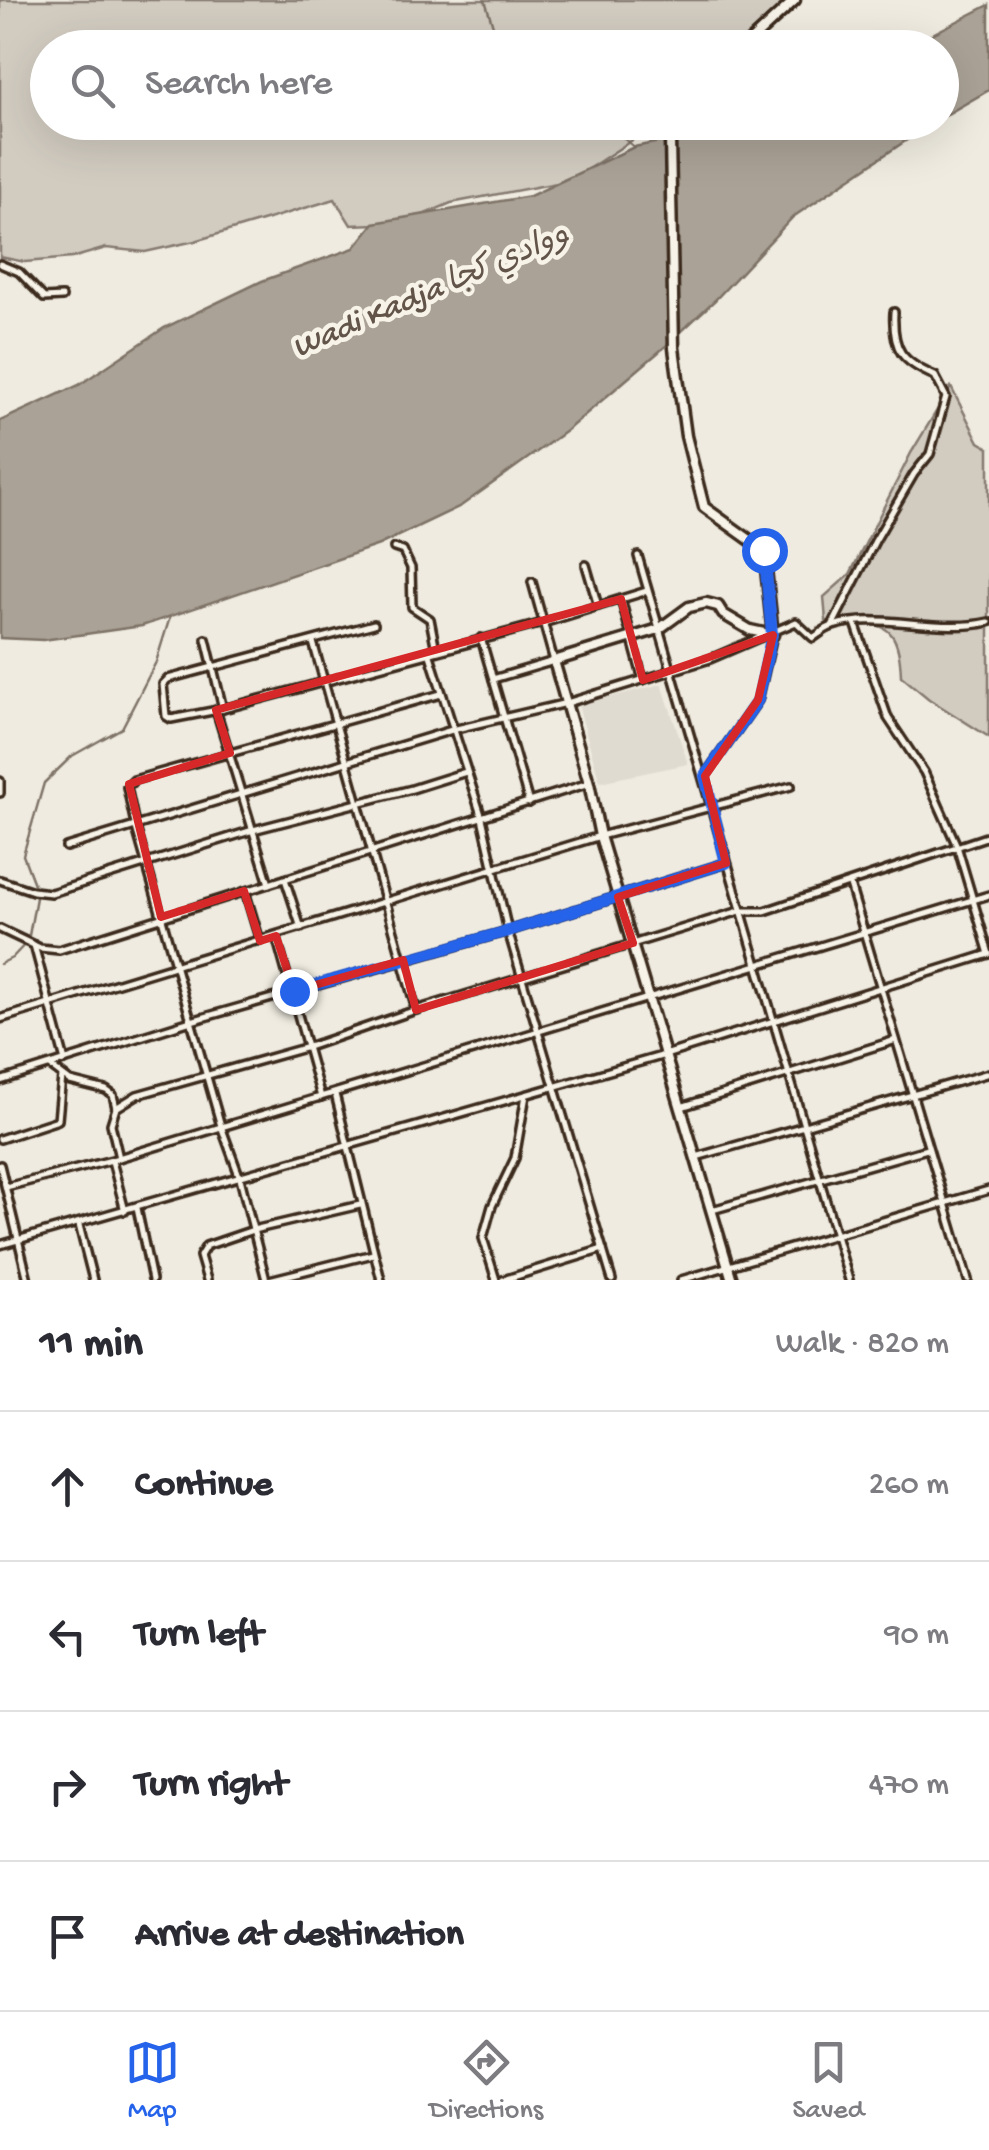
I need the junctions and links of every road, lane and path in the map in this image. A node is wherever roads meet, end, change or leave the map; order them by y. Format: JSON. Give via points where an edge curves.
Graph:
{"nodes":[{"id":1,"x":795,"y":0,"type":"edge"},
{"id":2,"x":762,"y":30,"type":"edge"},
{"id":3,"x":670,"y":140,"type":"edge"},
{"id":4,"x":0,"y":264,"type":"edge"},
{"id":5,"x":62,"y":298,"type":"dead end"},
{"id":6,"x":894,"y":312,"type":"dead end"},
{"id":7,"x":394,"y":548,"type":"dead end"},
{"id":8,"x":638,"y":556,"type":"dead end"},
{"id":9,"x":586,"y":565,"type":"dead end"},
{"id":10,"x":532,"y":582,"type":"dead end"},
{"id":11,"x":648,"y":591,"type":"junction"},
{"id":12,"x":621,"y":599,"type":"junction"},
{"id":13,"x":598,"y":606,"type":"junction"},
{"id":14,"x":989,"y":622,"type":"edge"},
{"id":15,"x":543,"y":623,"type":"junction"},
{"id":16,"x":855,"y":623,"type":"junction"},
{"id":17,"x":374,"y":624,"type":"dead end"},
{"id":18,"x":832,"y":626,"type":"junction"},
{"id":19,"x":659,"y":629,"type":"junction"},
{"id":20,"x":772,"y":634,"type":"junction"},
{"id":21,"x":482,"y":638,"type":"junction"},
{"id":22,"x":630,"y":638,"type":"junction"},
{"id":23,"x":206,"y":639,"type":"dead end"},
{"id":24,"x":313,"y":642,"type":"junction"},
{"id":25,"x":433,"y":651,"type":"junction"},
{"id":26,"x":554,"y":661,"type":"junction"},
{"id":27,"x":212,"y":669,"type":"junction"},
{"id":28,"x":671,"y":671,"type":"junction"},
{"id":29,"x":494,"y":679,"type":"junction"},
{"id":30,"x":643,"y":680,"type":"junction"},
{"id":31,"x":324,"y":681,"type":"junction"},
{"id":32,"x":441,"y":694,"type":"junction"},
{"id":33,"x":567,"y":703,"type":"junction"},
{"id":34,"x":220,"y":710,"type":"junction"},
{"id":35,"x":504,"y":720,"type":"junction"},
{"id":36,"x":336,"y":722,"type":"junction"},
{"id":37,"x":452,"y":730,"type":"junction"},
{"id":38,"x":230,"y":753,"type":"junction"},
{"id":39,"x":348,"y":762,"type":"junction"},
{"id":40,"x":466,"y":772,"type":"junction"},
{"id":41,"x":705,"y":776,"type":"junction"},
{"id":42,"x":0,"y":781,"type":"edge"},
{"id":43,"x":589,"y":783,"type":"junction"},
{"id":44,"x":791,"y":786,"type":"dead end"},
{"id":45,"x":242,"y":792,"type":"junction"},
{"id":46,"x":0,"y":793,"type":"edge"},
{"id":47,"x":359,"y":801,"type":"junction"},
{"id":48,"x":529,"y":804,"type":"junction"},
{"id":49,"x":710,"y":808,"type":"junction"},
{"id":50,"x":482,"y":818,"type":"junction"},
{"id":51,"x":134,"y":824,"type":"junction"},
{"id":52,"x":253,"y":830,"type":"junction"},
{"id":53,"x":600,"y":836,"type":"junction"},
{"id":54,"x":989,"y":836,"type":"edge"},
{"id":55,"x":66,"y":846,"type":"dead end"},
{"id":56,"x":958,"y":846,"type":"junction"},
{"id":57,"x":372,"y":852,"type":"junction"},
{"id":58,"x":726,"y":863,"type":"junction"},
{"id":59,"x":146,"y":864,"type":"junction"},
{"id":60,"x":495,"y":867,"type":"junction"},
{"id":61,"x":285,"y":879,"type":"junction"},
{"id":62,"x":0,"y":880,"type":"edge"},
{"id":63,"x":269,"y":884,"type":"junction"},
{"id":64,"x":849,"y":884,"type":"junction"},
{"id":65,"x":244,"y":891,"type":"junction"},
{"id":66,"x":989,"y":895,"type":"edge"},
{"id":67,"x":618,"y":897,"type":"junction"},
{"id":68,"x":973,"y":900,"type":"junction"},
{"id":69,"x":388,"y":901,"type":"junction"},
{"id":70,"x":740,"y":912,"type":"junction"},
{"id":71,"x":161,"y":917,"type":"junction"},
{"id":72,"x":301,"y":928,"type":"junction"},
{"id":73,"x":0,"y":929,"type":"edge"},
{"id":74,"x":508,"y":931,"type":"junction"},
{"id":75,"x":863,"y":932,"type":"junction"},
{"id":76,"x":276,"y":936,"type":"junction"},
{"id":77,"x":260,"y":941,"type":"junction"},
{"id":78,"x":633,"y":943,"type":"junction"},
{"id":79,"x":34,"y":945,"type":"junction"},
{"id":80,"x":989,"y":954,"type":"edge"},
{"id":81,"x":404,"y":960,"type":"junction"},
{"id":82,"x":756,"y":965,"type":"junction"},
{"id":83,"x":175,"y":966,"type":"junction"},
{"id":84,"x":522,"y":977,"type":"junction"},
{"id":85,"x":880,"y":988,"type":"junction"},
{"id":86,"x":294,"y":991,"type":"junction"},
{"id":87,"x":649,"y":999,"type":"junction"},
{"id":88,"x":49,"y":1004,"type":"junction"},
{"id":89,"x":416,"y":1010,"type":"junction"},
{"id":90,"x":0,"y":1019,"type":"edge"},
{"id":91,"x":190,"y":1021,"type":"junction"},
{"id":92,"x":774,"y":1021,"type":"junction"},
{"id":93,"x":537,"y":1033,"type":"junction"},
{"id":94,"x":896,"y":1040,"type":"junction"},
{"id":95,"x":308,"y":1048,"type":"junction"},
{"id":96,"x":666,"y":1055,"type":"junction"},
{"id":97,"x":65,"y":1062,"type":"junction"},
{"id":98,"x":50,"y":1066,"type":"junction"},
{"id":99,"x":789,"y":1072,"type":"junction"},
{"id":100,"x":989,"y":1073,"type":"edge"},
{"id":101,"x":62,"y":1076,"type":"junction"},
{"id":102,"x":207,"y":1078,"type":"junction"},
{"id":103,"x":0,"y":1081,"type":"edge"},
{"id":104,"x":556,"y":1087,"type":"junction"},
{"id":105,"x":335,"y":1093,"type":"junction"},
{"id":106,"x":913,"y":1094,"type":"junction"},
{"id":107,"x":526,"y":1095,"type":"junction"},
{"id":108,"x":321,"y":1098,"type":"junction"},
{"id":109,"x":681,"y":1107,"type":"junction"},
{"id":110,"x":116,"y":1108,"type":"junction"},
{"id":111,"x":803,"y":1125,"type":"junction"},
{"id":112,"x":221,"y":1126,"type":"junction"},
{"id":113,"x":0,"y":1140,"type":"edge"},
{"id":114,"x":346,"y":1147,"type":"junction"},
{"id":115,"x":928,"y":1149,"type":"junction"},
{"id":116,"x":696,"y":1156,"type":"junction"},
{"id":117,"x":115,"y":1159,"type":"junction"},
{"id":118,"x":0,"y":1165,"type":"edge"},
{"id":119,"x":240,"y":1178,"type":"junction"},
{"id":120,"x":820,"y":1181,"type":"junction"},
{"id":121,"x":6,"y":1187,"type":"junction"},
{"id":122,"x":989,"y":1190,"type":"edge"},
{"id":123,"x":945,"y":1203,"type":"junction"},
{"id":124,"x":360,"y":1206,"type":"junction"},
{"id":125,"x":137,"y":1208,"type":"junction"},
{"id":126,"x":712,"y":1210,"type":"junction"},
{"id":127,"x":125,"y":1211,"type":"junction"},
{"id":128,"x":79,"y":1225,"type":"junction"},
{"id":129,"x":253,"y":1230,"type":"junction"},
{"id":130,"x":834,"y":1236,"type":"junction"},
{"id":131,"x":19,"y":1240,"type":"junction"},
{"id":132,"x":0,"y":1245,"type":"edge"},
{"id":133,"x":603,"y":1249,"type":"junction"},
{"id":134,"x":374,"y":1254,"type":"junction"},
{"id":135,"x":728,"y":1266,"type":"junction"},
{"id":136,"x":28,"y":1280,"type":"edge"},
{"id":137,"x":93,"y":1280,"type":"edge"},
{"id":138,"x":152,"y":1280,"type":"edge"},
{"id":139,"x":207,"y":1280,"type":"edge"},
{"id":140,"x":268,"y":1280,"type":"edge"},
{"id":141,"x":381,"y":1280,"type":"edge"},
{"id":142,"x":499,"y":1280,"type":"edge"},
{"id":143,"x":612,"y":1280,"type":"edge"},
{"id":144,"x":682,"y":1280,"type":"edge"},
{"id":145,"x":732,"y":1280,"type":"edge"},
{"id":146,"x":848,"y":1280,"type":"edge"},
{"id":147,"x":968,"y":1280,"type":"edge"}],
"edges":[{"from":1,"to":2,"type":"main road"},
{"from":3,"to":20,"type":"main road","via":[[674,348],[686,436],[704,507],[764,550]]},
{"from":4,"to":5,"type":"street","via":[[19,272],[44,298]]},
{"from":6,"to":18,"type":"street","via":[[898,348],[912,366],[935,376],[946,397],[930,454]]},
{"from":7,"to":25,"type":"street","via":[[408,559],[412,607],[430,619]]},
{"from":8,"to":11,"type":"street"},
{"from":9,"to":13,"type":"street"},
{"from":10,"to":15,"type":"street"},
{"from":11,"to":12,"type":"street"},
{"from":11,"to":19,"type":"street"},
{"from":12,"to":13,"type":"street"},
{"from":12,"to":22,"type":"street"},
{"from":13,"to":15,"type":"street"},
{"from":14,"to":16,"type":"street"},
{"from":15,"to":21,"type":"street"},
{"from":15,"to":26,"type":"street"},
{"from":16,"to":18,"type":"street"},
{"from":16,"to":56,"type":"street","via":[[888,718],[924,772]]},
{"from":17,"to":24,"type":"street"},
{"from":18,"to":20,"type":"street","via":[[813,638],[796,622]]},
{"from":19,"to":20,"type":"main road","via":[[689,606],[706,603],[750,630]]},
{"from":19,"to":22,"type":"main road"},
{"from":19,"to":28,"type":"street"},
{"from":20,"to":28,"type":"street"},
{"from":20,"to":41,"type":"street","via":[[758,700]]},
{"from":21,"to":25,"type":"street"},
{"from":21,"to":29,"type":"street"},
{"from":22,"to":26,"type":"main road"},
{"from":22,"to":30,"type":"street"},
{"from":23,"to":27,"type":"street"},
{"from":24,"to":27,"type":"street"},
{"from":24,"to":31,"type":"street"},
{"from":25,"to":31,"type":"street"},
{"from":25,"to":32,"type":"street"},
{"from":26,"to":29,"type":"street"},
{"from":26,"to":33,"type":"main road"},
{"from":27,"to":34,"type":"street"},
{"from":27,"to":34,"type":"street","via":[[165,680],[166,716]]},
{"from":28,"to":30,"type":"street"},
{"from":28,"to":41,"type":"street"},
{"from":29,"to":35,"type":"street"},
{"from":30,"to":33,"type":"street"},
{"from":31,"to":34,"type":"street"},
{"from":31,"to":36,"type":"street"},
{"from":32,"to":36,"type":"street"},
{"from":32,"to":37,"type":"street"},
{"from":33,"to":35,"type":"street"},
{"from":33,"to":43,"type":"main road"},
{"from":34,"to":38,"type":"street"},
{"from":35,"to":37,"type":"street"},
{"from":35,"to":48,"type":"street"},
{"from":36,"to":38,"type":"street"},
{"from":36,"to":39,"type":"street"},
{"from":37,"to":39,"type":"street"},
{"from":37,"to":40,"type":"street"},
{"from":38,"to":45,"type":"street"},
{"from":38,"to":51,"type":"street","via":[[129,784]]},
{"from":39,"to":45,"type":"street"},
{"from":39,"to":47,"type":"street"},
{"from":40,"to":47,"type":"street"},
{"from":40,"to":50,"type":"street"},
{"from":41,"to":49,"type":"street"},
{"from":42,"to":46,"type":"street"},
{"from":43,"to":48,"type":"street"},
{"from":43,"to":53,"type":"main road"},
{"from":44,"to":49,"type":"street"},
{"from":45,"to":51,"type":"street"},
{"from":45,"to":52,"type":"street"},
{"from":47,"to":52,"type":"street"},
{"from":47,"to":57,"type":"street"},
{"from":48,"to":50,"type":"street"},
{"from":49,"to":53,"type":"street"},
{"from":49,"to":58,"type":"street"},
{"from":50,"to":57,"type":"street"},
{"from":50,"to":60,"type":"street"},
{"from":51,"to":55,"type":"street"},
{"from":51,"to":59,"type":"street"},
{"from":52,"to":59,"type":"street"},
{"from":52,"to":63,"type":"street"},
{"from":53,"to":60,"type":"street"},
{"from":53,"to":67,"type":"main road"},
{"from":54,"to":56,"type":"street"},
{"from":56,"to":64,"type":"street"},
{"from":56,"to":68,"type":"street"},
{"from":57,"to":61,"type":"street"},
{"from":57,"to":69,"type":"street"},
{"from":58,"to":67,"type":"street"},
{"from":58,"to":70,"type":"street"},
{"from":59,"to":62,"type":"street","via":[[51,893]]},
{"from":59,"to":71,"type":"street"},
{"from":60,"to":69,"type":"street"},
{"from":60,"to":74,"type":"street"},
{"from":61,"to":63,"type":"street"},
{"from":61,"to":72,"type":"street"},
{"from":63,"to":65,"type":"street"},
{"from":64,"to":70,"type":"street","via":[[765,911]]},
{"from":64,"to":75,"type":"street"},
{"from":65,"to":71,"type":"street"},
{"from":65,"to":77,"type":"street"},
{"from":66,"to":68,"type":"street"},
{"from":67,"to":74,"type":"street"},
{"from":67,"to":78,"type":"main road"},
{"from":68,"to":75,"type":"street"},
{"from":68,"to":80,"type":"street"},
{"from":69,"to":72,"type":"street"},
{"from":69,"to":81,"type":"street"},
{"from":70,"to":78,"type":"street"},
{"from":70,"to":82,"type":"street"},
{"from":71,"to":79,"type":"street","via":[[59,950]]},
{"from":71,"to":83,"type":"street"},
{"from":72,"to":76,"type":"street"},
{"from":73,"to":79,"type":"street"},
{"from":74,"to":81,"type":"street"},
{"from":74,"to":84,"type":"street"},
{"from":75,"to":82,"type":"street"},
{"from":75,"to":85,"type":"street"},
{"from":76,"to":77,"type":"street"},
{"from":76,"to":86,"type":"street"},
{"from":77,"to":83,"type":"street"},
{"from":78,"to":84,"type":"street"},
{"from":78,"to":87,"type":"main road"},
{"from":79,"to":88,"type":"street"},
{"from":80,"to":85,"type":"street"},
{"from":81,"to":86,"type":"street"},
{"from":81,"to":89,"type":"street"},
{"from":82,"to":87,"type":"street"},
{"from":82,"to":92,"type":"street"},
{"from":83,"to":88,"type":"street"},
{"from":83,"to":91,"type":"street"},
{"from":84,"to":89,"type":"street"},
{"from":84,"to":93,"type":"street"},
{"from":85,"to":92,"type":"street"},
{"from":85,"to":94,"type":"street"},
{"from":86,"to":91,"type":"street"},
{"from":86,"to":95,"type":"street"},
{"from":87,"to":93,"type":"street"},
{"from":87,"to":96,"type":"main road"},
{"from":88,"to":90,"type":"street"},
{"from":88,"to":97,"type":"street"},
{"from":89,"to":95,"type":"street"},
{"from":91,"to":97,"type":"street"},
{"from":91,"to":102,"type":"street"},
{"from":92,"to":96,"type":"street"},
{"from":92,"to":99,"type":"street"},
{"from":93,"to":104,"type":"street"},
{"from":93,"to":105,"type":"street"},
{"from":94,"to":99,"type":"street"},
{"from":94,"to":106,"type":"street"},
{"from":95,"to":102,"type":"street"},
{"from":95,"to":108,"type":"street"},
{"from":96,"to":104,"type":"street"},
{"from":96,"to":109,"type":"main road"},
{"from":97,"to":98,"type":"street"},
{"from":98,"to":101,"type":"street"},
{"from":98,"to":103,"type":"street"},
{"from":99,"to":109,"type":"street"},
{"from":99,"to":111,"type":"street"},
{"from":100,"to":106,"type":"street"},
{"from":101,"to":110,"type":"street","via":[[106,1090]]},
{"from":101,"to":113,"type":"street","via":[[58,1120]]},
{"from":102,"to":110,"type":"street"},
{"from":102,"to":112,"type":"street"},
{"from":104,"to":107,"type":"street"},
{"from":104,"to":133,"type":"street"},
{"from":105,"to":108,"type":"street"},
{"from":105,"to":114,"type":"street"},
{"from":106,"to":111,"type":"street"},
{"from":106,"to":115,"type":"street"},
{"from":107,"to":114,"type":"street"},
{"from":107,"to":142,"type":"street","via":[[515,1158],[483,1238]]},
{"from":108,"to":112,"type":"street"},
{"from":109,"to":116,"type":"main road"},
{"from":110,"to":117,"type":"street"},
{"from":111,"to":116,"type":"street"},
{"from":111,"to":120,"type":"street"},
{"from":112,"to":117,"type":"street"},
{"from":112,"to":119,"type":"street"},
{"from":114,"to":119,"type":"street"},
{"from":114,"to":124,"type":"street"},
{"from":115,"to":120,"type":"street"},
{"from":115,"to":123,"type":"street"},
{"from":116,"to":126,"type":"main road"},
{"from":117,"to":121,"type":"street"},
{"from":117,"to":127,"type":"street"},
{"from":118,"to":121,"type":"street"},
{"from":119,"to":125,"type":"street"},
{"from":119,"to":129,"type":"street"},
{"from":120,"to":126,"type":"street"},
{"from":120,"to":130,"type":"street"},
{"from":121,"to":131,"type":"street"},
{"from":122,"to":123,"type":"street"},
{"from":123,"to":130,"type":"street"},
{"from":123,"to":147,"type":"street"},
{"from":124,"to":129,"type":"street"},
{"from":124,"to":134,"type":"street"},
{"from":125,"to":127,"type":"street"},
{"from":125,"to":138,"type":"street"},
{"from":126,"to":135,"type":"main road"},
{"from":127,"to":128,"type":"street"},
{"from":128,"to":131,"type":"street"},
{"from":128,"to":137,"type":"street"},
{"from":129,"to":139,"type":"street","via":[[206,1246],[200,1256]]},
{"from":129,"to":140,"type":"street"},
{"from":130,"to":135,"type":"street"},
{"from":130,"to":146,"type":"street"},
{"from":131,"to":132,"type":"street"},
{"from":131,"to":136,"type":"street"},
{"from":133,"to":142,"type":"street"},
{"from":133,"to":143,"type":"street"},
{"from":134,"to":140,"type":"street"},
{"from":134,"to":141,"type":"street"},
{"from":135,"to":144,"type":"street"},
{"from":135,"to":145,"type":"main road"}]}
